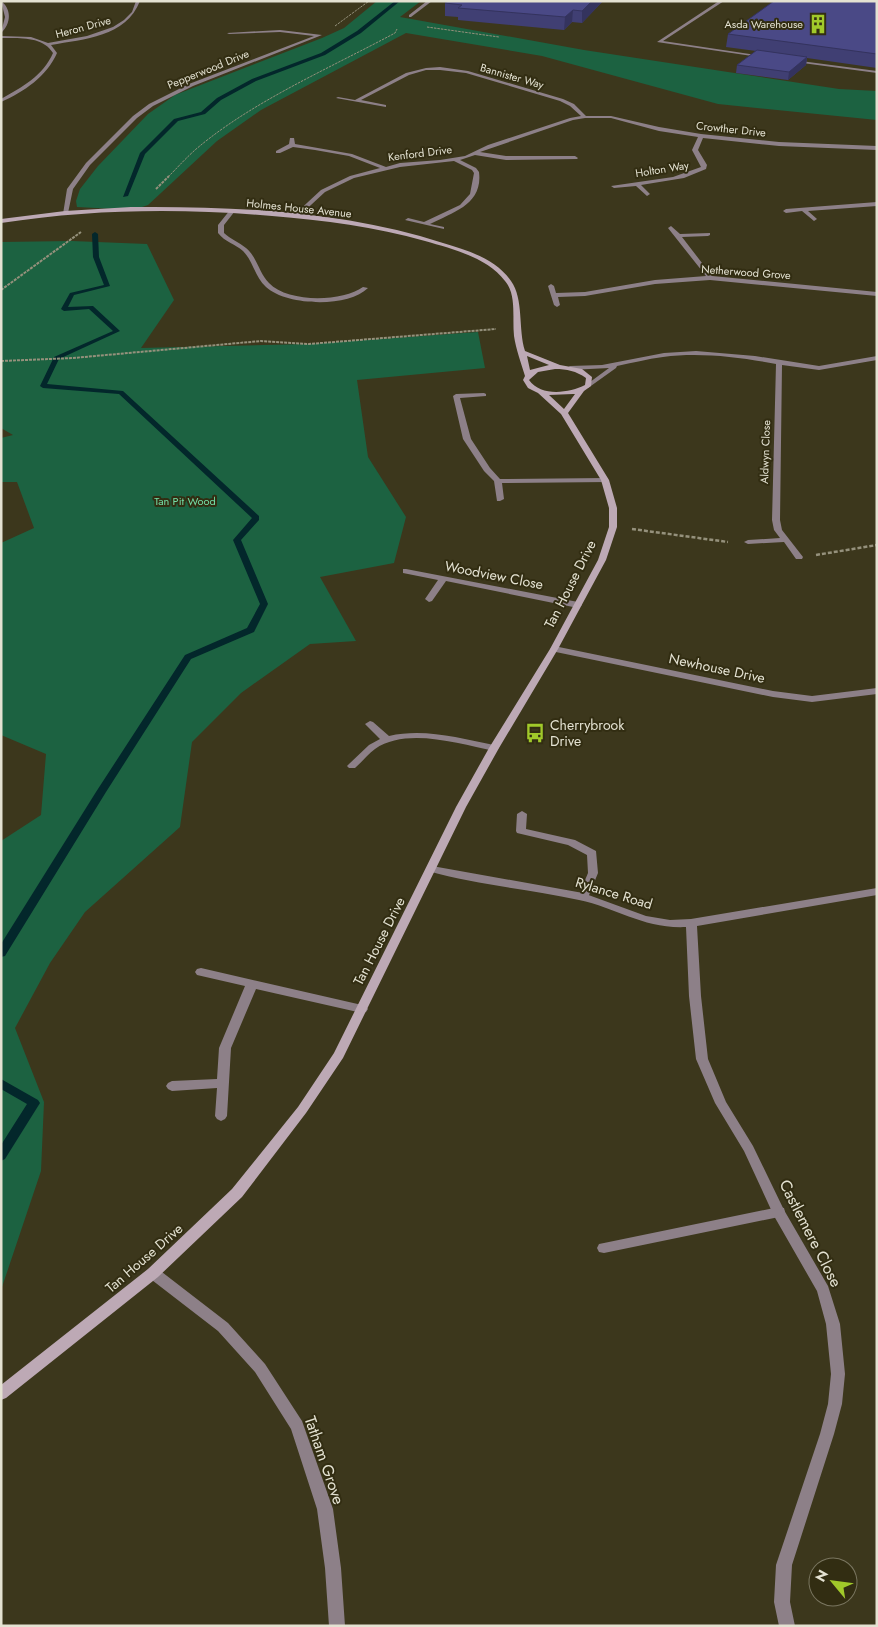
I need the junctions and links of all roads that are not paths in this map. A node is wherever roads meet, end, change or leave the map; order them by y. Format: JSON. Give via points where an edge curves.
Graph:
{"nodes":[{"id":1,"x":138,"y":1,"type":"edge"},
{"id":2,"x":430,"y":1,"type":"edge"},
{"id":3,"x":722,"y":1,"type":"edge"},
{"id":4,"x":1,"y":2,"type":"edge"},
{"id":5,"x":410,"y":16,"type":"dead end"},
{"id":6,"x":1,"y":32,"type":"edge"},
{"id":7,"x":328,"y":32,"type":"road end"},
{"id":8,"x":229,"y":33,"type":"dead end"},
{"id":9,"x":320,"y":35,"type":"junction"},
{"id":10,"x":1,"y":37,"type":"edge"},
{"id":11,"x":49,"y":44,"type":"junction"},
{"id":12,"x":765,"y":57,"type":"edge"},
{"id":13,"x":793,"y":61,"type":"edge"},
{"id":14,"x":422,"y":62,"type":"dead end"},
{"id":15,"x":428,"y":69,"type":"junction"},
{"id":16,"x":210,"y":71,"type":"dead end"},
{"id":17,"x":877,"y":72,"type":"edge"},
{"id":18,"x":222,"y":73,"type":"junction"},
{"id":19,"x":338,"y":98,"type":"dead end"},
{"id":20,"x":1,"y":101,"type":"edge"},
{"id":21,"x":356,"y":101,"type":"junction"},
{"id":22,"x":384,"y":106,"type":"dead end"},
{"id":23,"x":585,"y":117,"type":"junction"},
{"id":24,"x":701,"y":136,"type":"junction"},
{"id":25,"x":877,"y":148,"type":"edge"},
{"id":26,"x":278,"y":152,"type":"dead end"},
{"id":27,"x":474,"y":153,"type":"junction"},
{"id":28,"x":574,"y":158,"type":"dead end"},
{"id":29,"x":454,"y":159,"type":"junction"},
{"id":30,"x":384,"y":168,"type":"junction"},
{"id":31,"x":636,"y":183,"type":"junction"},
{"id":32,"x":614,"y":186,"type":"dead end"},
{"id":33,"x":647,"y":194,"type":"dead end"},
{"id":34,"x":877,"y":204,"type":"edge"},
{"id":35,"x":804,"y":210,"type":"junction"},
{"id":36,"x":232,"y":211,"type":"junction"},
{"id":37,"x":786,"y":211,"type":"dead end"},
{"id":38,"x":65,"y":213,"type":"junction"},
{"id":39,"x":296,"y":216,"type":"junction"},
{"id":40,"x":814,"y":219,"type":"dead end"},
{"id":41,"x":408,"y":220,"type":"dead end"},
{"id":42,"x":1,"y":221,"type":"edge"},
{"id":43,"x":425,"y":224,"type":"junction"},
{"id":44,"x":442,"y":228,"type":"dead end"},
{"id":45,"x":671,"y":228,"type":"dead end"},
{"id":46,"x":708,"y":234,"type":"dead end"},
{"id":47,"x":678,"y":236,"type":"junction"},
{"id":48,"x":710,"y":278,"type":"junction"},
{"id":49,"x":551,"y":286,"type":"dead end"},
{"id":50,"x":365,"y":288,"type":"dead end"},
{"id":51,"x":877,"y":294,"type":"edge"},
{"id":52,"x":554,"y":295,"type":"junction"},
{"id":53,"x":558,"y":305,"type":"dead end"},
{"id":54,"x":524,"y":352,"type":"junction"},
{"id":55,"x":877,"y":358,"type":"edge"},
{"id":56,"x":779,"y":362,"type":"junction"},
{"id":57,"x":619,"y":364,"type":"junction"},
{"id":58,"x":560,"y":366,"type":"junction"},
{"id":59,"x":570,"y":368,"type":"junction"},
{"id":60,"x":528,"y":375,"type":"junction"},
{"id":61,"x":585,"y":388,"type":"junction"},
{"id":62,"x":540,"y":391,"type":"junction"},
{"id":63,"x":484,"y":395,"type":"dead end"},
{"id":64,"x":564,"y":414,"type":"junction"},
{"id":65,"x":605,"y":480,"type":"junction"},
{"id":66,"x":498,"y":481,"type":"junction"},
{"id":67,"x":500,"y":499,"type":"dead end"},
{"id":68,"x":785,"y":540,"type":"junction"},
{"id":69,"x":748,"y":542,"type":"road end"},
{"id":70,"x":799,"y":557,"type":"road end"},
{"id":71,"x":406,"y":571,"type":"dead end"},
{"id":72,"x":443,"y":579,"type":"junction"},
{"id":73,"x":429,"y":599,"type":"dead end"},
{"id":74,"x":578,"y":604,"type":"junction"},
{"id":75,"x":554,"y":648,"type":"junction"},
{"id":76,"x":877,"y":691,"type":"edge"},
{"id":77,"x":370,"y":724,"type":"dead end"},
{"id":78,"x":387,"y":740,"type":"junction"},
{"id":79,"x":494,"y":748,"type":"junction"},
{"id":80,"x":352,"y":766,"type":"dead end"},
{"id":81,"x":522,"y":814,"type":"dead end"},
{"id":82,"x":432,"y":870,"type":"junction"},
{"id":83,"x":877,"y":890,"type":"edge"},
{"id":84,"x":583,"y":897,"type":"junction"},
{"id":85,"x":691,"y":923,"type":"junction"},
{"id":86,"x":201,"y":972,"type":"dead end"},
{"id":87,"x":252,"y":984,"type":"junction"},
{"id":88,"x":362,"y":1008,"type":"junction"},
{"id":89,"x":222,"y":1083,"type":"junction"},
{"id":90,"x":172,"y":1086,"type":"dead end"},
{"id":91,"x":221,"y":1116,"type":"dead end"},
{"id":92,"x":779,"y":1212,"type":"junction"},
{"id":93,"x":604,"y":1248,"type":"dead end"},
{"id":94,"x":153,"y":1273,"type":"junction"},
{"id":95,"x":1,"y":1394,"type":"edge"},
{"id":96,"x":337,"y":1626,"type":"edge"},
{"id":97,"x":787,"y":1626,"type":"edge"}],
"edges":[{"from":1,"to":11,"type":"street","name":"Heron Drive","via":[[132,16],[116,28]]},
{"from":2,"to":5,"type":"street"},
{"from":3,"to":12,"type":"street","via":[[660,42]]},
{"from":4,"to":6,"type":"street","via":[[8,14]]},
{"from":7,"to":9,"type":"street"},
{"from":8,"to":9,"type":"street","name":"Pepperwood Drive","via":[[250,29]]},
{"from":9,"to":18,"type":"street","name":"Pepperwood Drive"},
{"from":10,"to":11,"type":"street"},
{"from":11,"to":20,"type":"street","via":[[55,53],[47,67],[27,85]]},
{"from":13,"to":17,"type":"street"},
{"from":14,"to":15,"type":"street"},
{"from":15,"to":21,"type":"street","name":"Bannister Way","via":[[410,72]]},
{"from":15,"to":23,"type":"street","name":"Bannister Way","via":[[456,70],[557,98],[572,105]]},
{"from":16,"to":18,"type":"street"},
{"from":18,"to":38,"type":"street","name":"Pepperwood Drive","via":[[170,94],[135,117],[88,164],[70,189]]},
{"from":19,"to":21,"type":"street"},
{"from":21,"to":22,"type":"street"},
{"from":23,"to":24,"type":"street","name":"Crowther Drive","via":[[611,117]]},
{"from":23,"to":27,"type":"street","name":"Kenford Drive"},
{"from":24,"to":25,"type":"street","name":"Crowther Drive","via":[[779,144]]},
{"from":24,"to":31,"type":"street","name":"Holton Way","via":[[695,150],[704,168],[684,176]]},
{"from":26,"to":30,"type":"street","via":[[292,142],[366,159]]},
{"from":27,"to":28,"type":"street","via":[[506,158]]},
{"from":27,"to":29,"type":"street","name":"Kenford Drive"},
{"from":29,"to":30,"type":"street","name":"Kenford Drive"},
{"from":29,"to":43,"type":"street","via":[[477,173],[470,198]]},
{"from":30,"to":39,"type":"street","name":"Kenford Drive","via":[[335,184],[317,195]]},
{"from":31,"to":32,"type":"street","name":"Holton Way"},
{"from":31,"to":33,"type":"street"},
{"from":34,"to":35,"type":"street"},
{"from":35,"to":37,"type":"street"},
{"from":35,"to":40,"type":"street"},
{"from":36,"to":38,"type":"street","name":"Holmes House Avenue"},
{"from":36,"to":39,"type":"street","name":"Holmes House Avenue"},
{"from":36,"to":50,"type":"street","via":[[221,225],[223,236],[244,249],[266,284],[275,291],[311,300],[355,295]]},
{"from":38,"to":42,"type":"street","name":"Holmes House Avenue"},
{"from":39,"to":54,"type":"street","name":"Holmes House Avenue","via":[[391,230],[478,258],[497,270],[514,288],[519,342]]},
{"from":41,"to":43,"type":"street"},
{"from":43,"to":44,"type":"street"},
{"from":45,"to":47,"type":"street"},
{"from":46,"to":47,"type":"street"},
{"from":47,"to":48,"type":"street"},
{"from":48,"to":51,"type":"street","name":"Netherwood Grove"},
{"from":48,"to":52,"type":"street","name":"Netherwood Grove"},
{"from":49,"to":52,"type":"street"},
{"from":52,"to":53,"type":"street"},
{"from":54,"to":58,"type":"street"},
{"from":54,"to":60,"type":"street","name":"Holmes House Avenue"},
{"from":55,"to":56,"type":"street","via":[[819,368]]},
{"from":56,"to":57,"type":"street","via":[[696,353],[664,355]]},
{"from":56,"to":68,"type":"street","name":"Aldwyn Close","via":[[776,520]]},
{"from":57,"to":59,"type":"street"},
{"from":57,"to":61,"type":"street"},
{"from":58,"to":59,"type":"street"},
{"from":58,"to":60,"type":"street","via":[[540,368]]},
{"from":59,"to":61,"type":"street","via":[[589,377]]},
{"from":60,"to":62,"type":"street","name":"Tan House Drive","via":[[528,384]]},
{"from":61,"to":62,"type":"street","via":[[558,394]]},
{"from":61,"to":64,"type":"street"},
{"from":62,"to":64,"type":"street","name":"Tan House Drive"},
{"from":63,"to":66,"type":"street","via":[[456,396],[467,439]]},
{"from":64,"to":65,"type":"street","name":"Tan House Drive"},
{"from":65,"to":66,"type":"street"},
{"from":65,"to":74,"type":"street","name":"Tan House Drive","via":[[613,508],[613,527],[602,560]]},
{"from":66,"to":67,"type":"street"},
{"from":68,"to":69,"type":"street"},
{"from":68,"to":70,"type":"street","name":"Aldwyn Close"},
{"from":71,"to":72,"type":"street","name":"Woodview Close"},
{"from":72,"to":73,"type":"street"},
{"from":72,"to":74,"type":"street","name":"Woodview Close"},
{"from":74,"to":75,"type":"street","name":"Tan House Drive"},
{"from":75,"to":76,"type":"street","name":"Newhouse Drive","via":[[773,694],[812,699]]},
{"from":75,"to":79,"type":"street","name":"Tan House Drive"},
{"from":77,"to":78,"type":"street"},
{"from":78,"to":79,"type":"street","via":[[430,736]]},
{"from":78,"to":80,"type":"street","via":[[373,746]]},
{"from":79,"to":82,"type":"street","name":"Tan House Drive","via":[[461,807]]},
{"from":81,"to":84,"type":"street","via":[[521,831],[571,842],[592,853],[593,873]]},
{"from":82,"to":84,"type":"street","name":"Rylance Road"},
{"from":82,"to":88,"type":"street","name":"Tan House Drive"},
{"from":83,"to":85,"type":"street","name":"Rylance Road"},
{"from":84,"to":85,"type":"street","name":"Rylance Road","via":[[644,919],[670,924]]},
{"from":85,"to":92,"type":"street","name":"Castlemere Close","via":[[702,1059],[721,1103],[749,1149]]},
{"from":86,"to":87,"type":"street"},
{"from":87,"to":88,"type":"street"},
{"from":87,"to":89,"type":"street","via":[[225,1048]]},
{"from":88,"to":94,"type":"street","name":"Tan House Drive","via":[[323,1079],[237,1193]]},
{"from":89,"to":90,"type":"street"},
{"from":89,"to":91,"type":"street"},
{"from":92,"to":93,"type":"street"},
{"from":92,"to":97,"type":"street","name":"Castlemere Close","via":[[823,1290],[833,1324],[838,1374],[827,1434],[784,1565],[782,1602]]},
{"from":94,"to":95,"type":"street","name":"Tan House Drive"},
{"from":94,"to":96,"type":"street","name":"Tatham Grove","via":[[223,1327],[260,1368],[297,1426],[325,1509]]}]}
